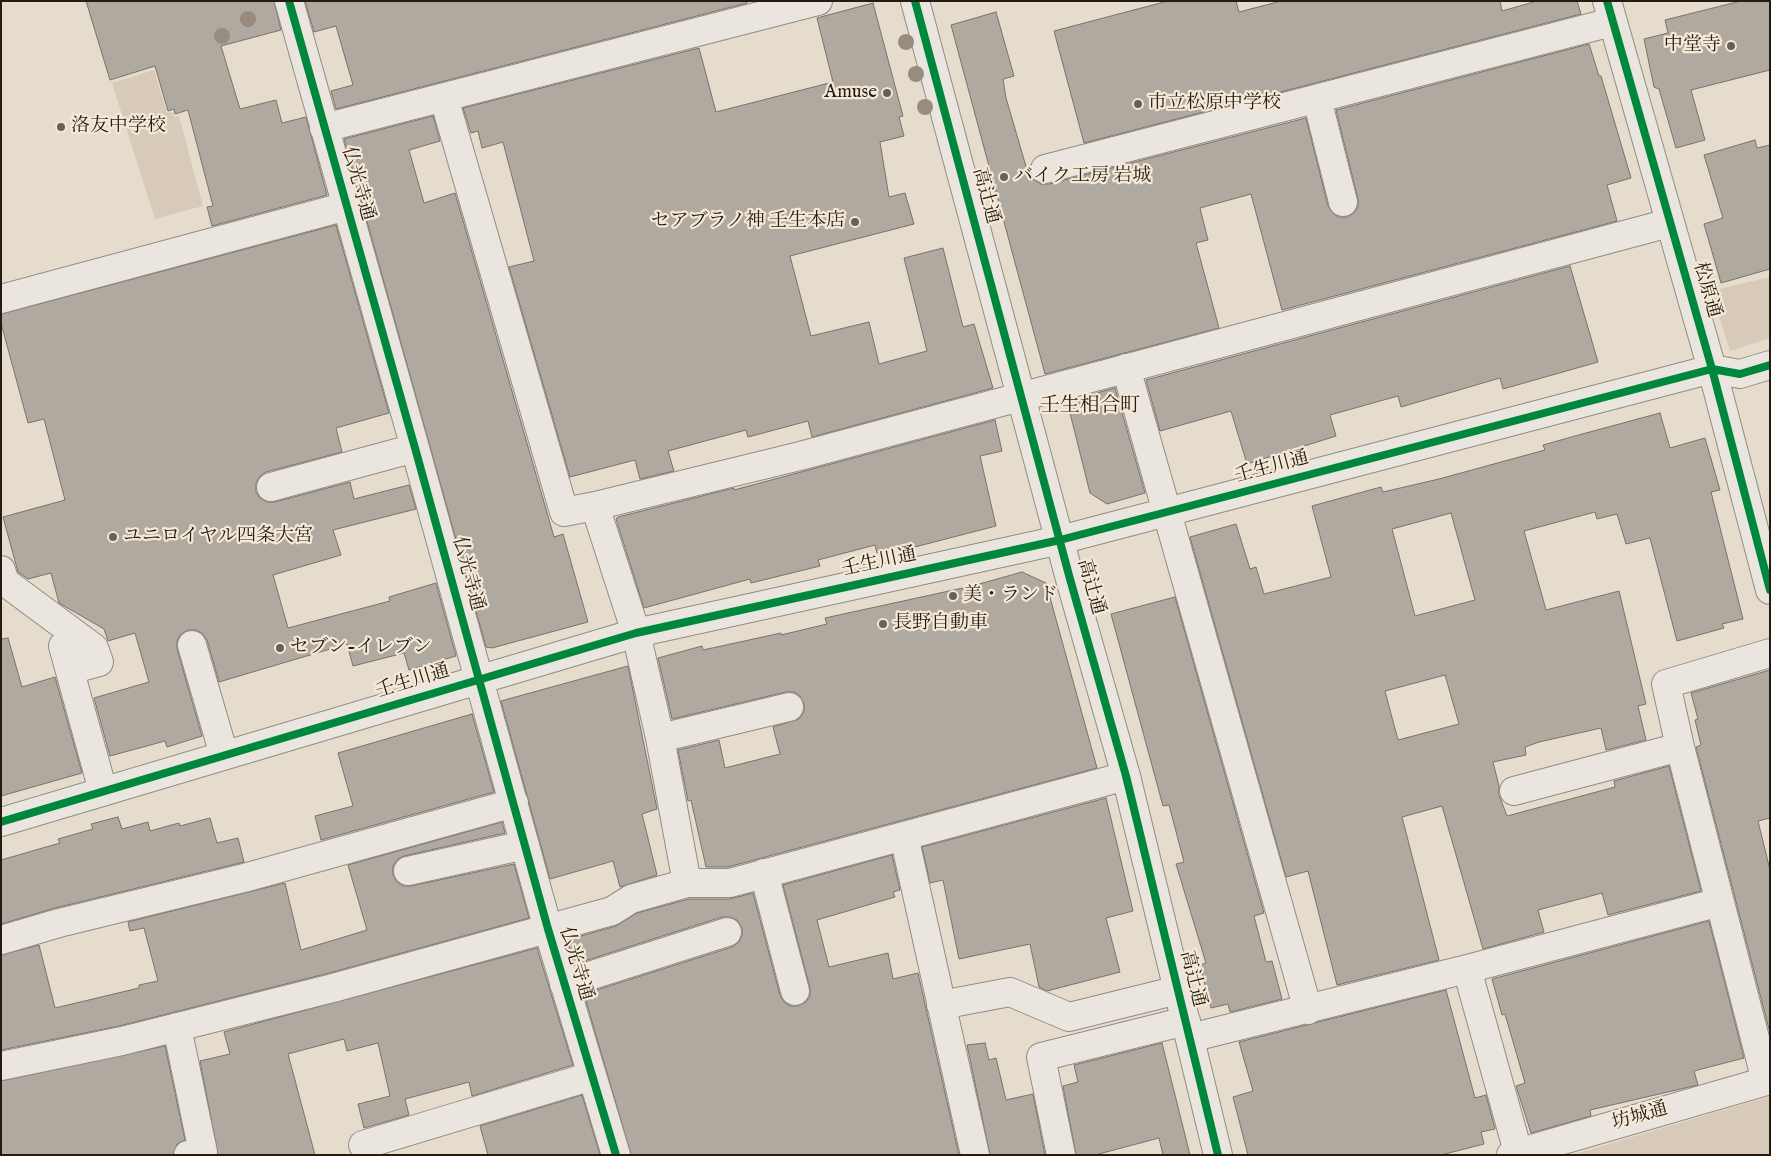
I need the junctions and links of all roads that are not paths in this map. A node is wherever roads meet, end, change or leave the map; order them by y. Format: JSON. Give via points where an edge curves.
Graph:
{"nodes":[{"id":1,"x":289,"y":1,"type":"edge"},
{"id":2,"x":818,"y":1,"type":"edge"},
{"id":3,"x":915,"y":1,"type":"edge"},
{"id":4,"x":1609,"y":11,"type":"edge"},
{"id":5,"x":444,"y":98,"type":"junction"},
{"id":6,"x":1317,"y":99,"type":"junction"},
{"id":7,"x":324,"y":128,"type":"junction"},
{"id":8,"x":1045,"y":169,"type":"dead end"},
{"id":9,"x":1343,"y":202,"type":"dead end"},
{"id":10,"x":347,"y":206,"type":"junction"},
{"id":11,"x":1669,"y":223,"type":"junction"},
{"id":12,"x":1,"y":299,"type":"edge"},
{"id":13,"x":1770,"y":365,"type":"edge"},
{"id":14,"x":1126,"y":368,"type":"junction"},
{"id":15,"x":1712,"y":369,"type":"junction"},
{"id":16,"x":1022,"y":396,"type":"junction"},
{"id":17,"x":416,"y":448,"type":"junction"},
{"id":18,"x":271,"y":487,"type":"dead end"},
{"id":19,"x":595,"y":506,"type":"junction"},
{"id":20,"x":1166,"y":512,"type":"junction"},
{"id":21,"x":1060,"y":540,"type":"junction"},
{"id":22,"x":1,"y":570,"type":"edge"},
{"id":23,"x":1770,"y":590,"type":"edge"},
{"id":24,"x":636,"y":633,"type":"junction"},
{"id":25,"x":192,"y":645,"type":"dead end"},
{"id":26,"x":1770,"y":653,"type":"edge"},
{"id":27,"x":479,"y":679,"type":"junction"},
{"id":28,"x":789,"y":707,"type":"dead end"},
{"id":29,"x":660,"y":738,"type":"junction"},
{"id":30,"x":1680,"y":747,"type":"junction"},
{"id":31,"x":224,"y":755,"type":"junction"},
{"id":32,"x":1126,"y":776,"type":"junction"},
{"id":33,"x":103,"y":791,"type":"junction"},
{"id":34,"x":1514,"y":792,"type":"dead end"},
{"id":35,"x":514,"y":803,"type":"junction"},
{"id":36,"x":1,"y":822,"type":"edge"},
{"id":37,"x":904,"y":836,"type":"junction"},
{"id":38,"x":525,"y":845,"type":"junction"},
{"id":39,"x":408,"y":871,"type":"dead end"},
{"id":40,"x":764,"y":873,"type":"junction"},
{"id":41,"x":687,"y":883,"type":"junction"},
{"id":42,"x":1720,"y":902,"type":"junction"},
{"id":43,"x":548,"y":929,"type":"junction"},
{"id":44,"x":727,"y":932,"type":"dead end"},
{"id":45,"x":1,"y":940,"type":"edge"},
{"id":46,"x":1467,"y":969,"type":"junction"},
{"id":47,"x":564,"y":984,"type":"junction"},
{"id":48,"x":1178,"y":990,"type":"junction"},
{"id":49,"x":795,"y":991,"type":"dead end"},
{"id":50,"x":941,"y":1006,"type":"junction"},
{"id":51,"x":1308,"y":1010,"type":"junction"},
{"id":52,"x":177,"y":1027,"type":"junction"},
{"id":53,"x":1188,"y":1030,"type":"junction"},
{"id":54,"x":1,"y":1066,"type":"edge"},
{"id":55,"x":592,"y":1076,"type":"junction"},
{"id":56,"x":1768,"y":1080,"type":"edge"},
{"id":57,"x":364,"y":1145,"type":"dead end"},
{"id":58,"x":1514,"y":1154,"type":"edge"},
{"id":59,"x":188,"y":1155,"type":"edge"},
{"id":60,"x":616,"y":1155,"type":"edge"},
{"id":61,"x":975,"y":1155,"type":"edge"},
{"id":62,"x":1061,"y":1155,"type":"edge"},
{"id":63,"x":1218,"y":1155,"type":"edge"}],
"edges":[{"from":1,"to":7,"type":"street","name":"仏光寺通"},
{"from":2,"to":5,"type":"street"},
{"from":3,"to":16,"type":"street","name":"高辻通"},
{"from":4,"to":6,"type":"street"},
{"from":4,"to":11,"type":"street","name":"松原通"},
{"from":5,"to":7,"type":"street"},
{"from":5,"to":19,"type":"street","via":[[564,512]]},
{"from":6,"to":8,"type":"street"},
{"from":6,"to":9,"type":"street"},
{"from":7,"to":10,"type":"street","name":"仏光寺通"},
{"from":10,"to":12,"type":"street"},
{"from":10,"to":17,"type":"street","name":"仏光寺通"},
{"from":11,"to":14,"type":"street"},
{"from":11,"to":15,"type":"street","name":"松原通"},
{"from":13,"to":15,"type":"street","name":"壬生川通","via":[[1740,374]]},
{"from":14,"to":16,"type":"street"},
{"from":14,"to":20,"type":"street"},
{"from":15,"to":20,"type":"street","name":"壬生川通"},
{"from":15,"to":23,"type":"street","name":"松原通"},
{"from":16,"to":19,"type":"street","via":[[800,456]]},
{"from":16,"to":21,"type":"street","name":"高辻通"},
{"from":17,"to":18,"type":"street"},
{"from":17,"to":27,"type":"street","name":"仏光寺通"},
{"from":19,"to":24,"type":"street"},
{"from":20,"to":21,"type":"street","name":"壬生川通"},
{"from":20,"to":51,"type":"street"},
{"from":21,"to":24,"type":"street","name":"壬生川通"},
{"from":21,"to":32,"type":"street","name":"高辻通"},
{"from":22,"to":33,"type":"street","via":[[5,582],[94,648],[99,662],[67,658]]},
{"from":24,"to":27,"type":"street","name":"壬生川通"},
{"from":24,"to":29,"type":"street"},
{"from":25,"to":31,"type":"street"},
{"from":26,"to":30,"type":"street","via":[[1666,684]]},
{"from":27,"to":31,"type":"street","name":"壬生川通"},
{"from":27,"to":35,"type":"street","name":"仏光寺通"},
{"from":28,"to":29,"type":"street"},
{"from":29,"to":41,"type":"street"},
{"from":30,"to":34,"type":"street"},
{"from":30,"to":42,"type":"street"},
{"from":31,"to":33,"type":"street","name":"壬生川通"},
{"from":32,"to":37,"type":"street"},
{"from":32,"to":48,"type":"street","name":"高辻通"},
{"from":33,"to":36,"type":"street","name":"壬生川通"},
{"from":35,"to":38,"type":"street","name":"仏光寺通"},
{"from":35,"to":45,"type":"street","via":[[244,878],[59,922]]},
{"from":37,"to":40,"type":"street"},
{"from":37,"to":50,"type":"street"},
{"from":38,"to":39,"type":"street"},
{"from":38,"to":43,"type":"street","name":"仏光寺通"},
{"from":40,"to":41,"type":"street","via":[[730,883]]},
{"from":40,"to":49,"type":"street"},
{"from":41,"to":43,"type":"street","via":[[631,899],[612,911]]},
{"from":42,"to":46,"type":"street"},
{"from":42,"to":56,"type":"street"},
{"from":43,"to":47,"type":"street","name":"仏光寺通"},
{"from":43,"to":52,"type":"street"},
{"from":44,"to":47,"type":"street"},
{"from":46,"to":51,"type":"street"},
{"from":46,"to":58,"type":"street"},
{"from":47,"to":55,"type":"street","name":"仏光寺通"},
{"from":48,"to":50,"type":"street","via":[[1069,1017],[1010,992]]},
{"from":48,"to":53,"type":"street","name":"高辻通"},
{"from":50,"to":61,"type":"street"},
{"from":51,"to":53,"type":"street"},
{"from":52,"to":54,"type":"street"},
{"from":52,"to":59,"type":"street","via":[[203,1152]]},
{"from":53,"to":62,"type":"street","via":[[1041,1057]]},
{"from":53,"to":63,"type":"street","name":"高辻通"},
{"from":55,"to":57,"type":"street"},
{"from":55,"to":60,"type":"street","name":"仏光寺通"},
{"from":56,"to":58,"type":"street","name":"坊城通"}]}
